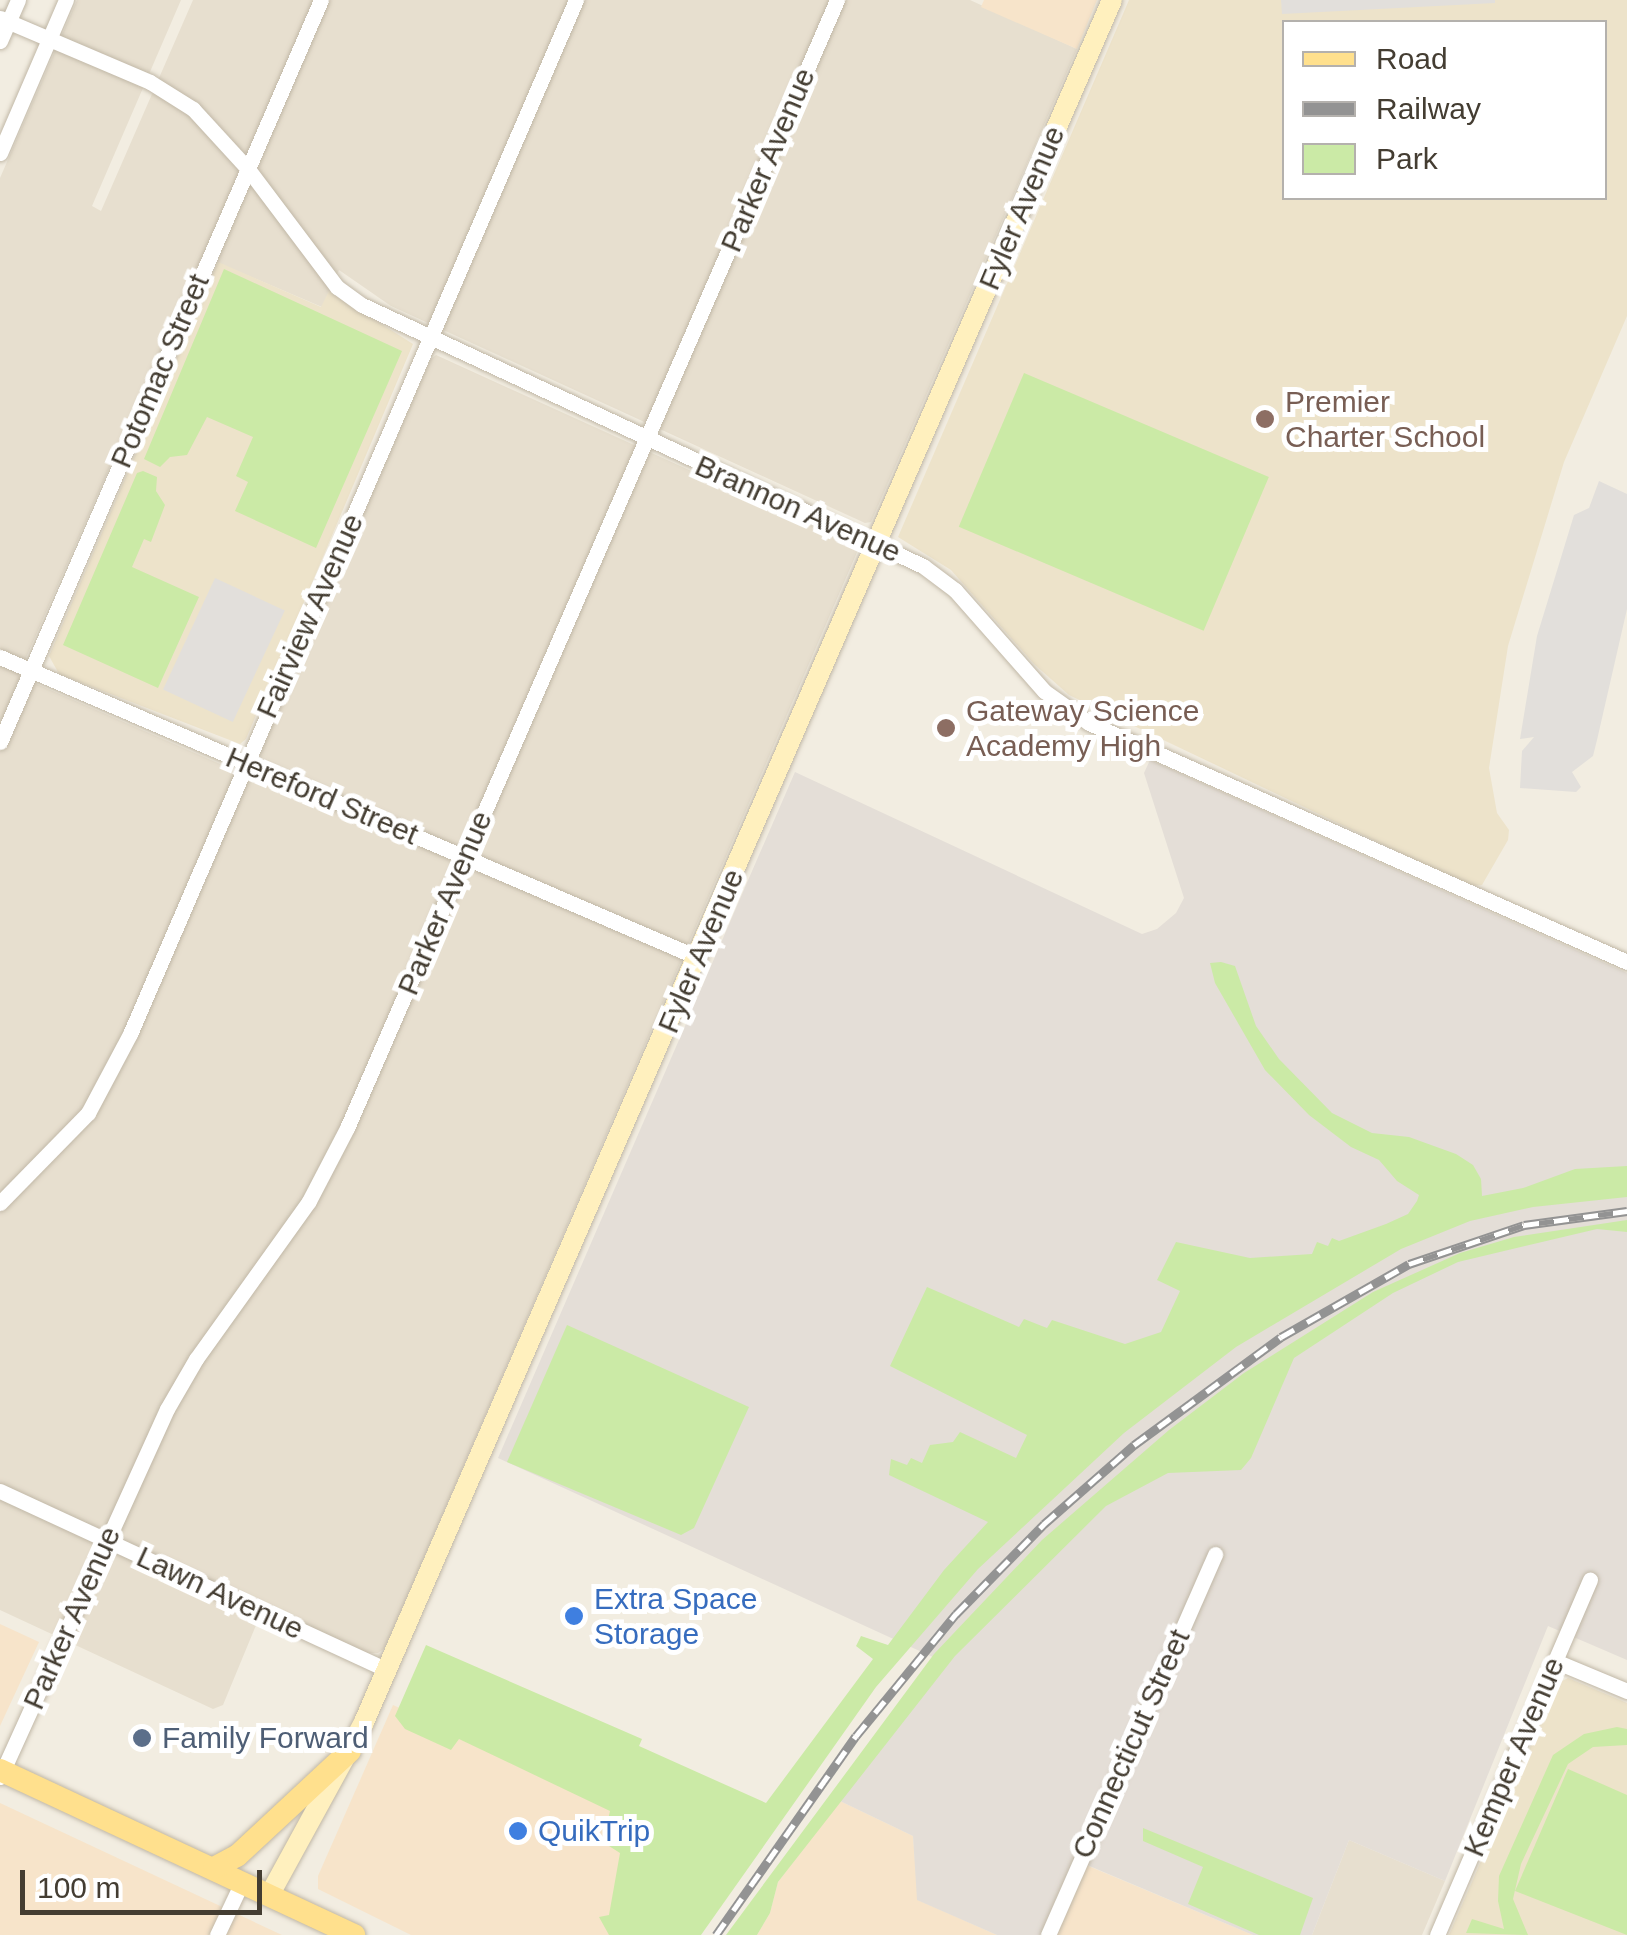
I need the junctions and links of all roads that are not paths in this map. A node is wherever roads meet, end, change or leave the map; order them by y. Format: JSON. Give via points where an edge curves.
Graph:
{"nodes":[{"id":1,"x":18,"y":0,"type":"edge"},
{"id":2,"x":66,"y":0,"type":"edge"},
{"id":3,"x":321,"y":0,"type":"edge"},
{"id":4,"x":576,"y":0,"type":"edge"},
{"id":5,"x":837,"y":0,"type":"edge"},
{"id":6,"x":1112,"y":0,"type":"edge"},
{"id":7,"x":4,"y":19,"type":"edge"},
{"id":8,"x":49,"y":39,"type":"junction"},
{"id":9,"x":0,"y":41,"type":"edge"},
{"id":10,"x":0,"y":153,"type":"edge"},
{"id":11,"x":248,"y":168,"type":"junction"},
{"id":12,"x":431,"y":340,"type":"junction"},
{"id":13,"x":646,"y":440,"type":"junction"},
{"id":14,"x":876,"y":542,"type":"junction"},
{"id":15,"x":0,"y":658,"type":"edge"},
{"id":16,"x":30,"y":670,"type":"junction"},
{"id":17,"x":0,"y":742,"type":"edge"},
{"id":18,"x":245,"y":763,"type":"junction"},
{"id":19,"x":465,"y":856,"type":"junction"},
{"id":20,"x":698,"y":958,"type":"junction"},
{"id":21,"x":1627,"y":962,"type":"edge"},
{"id":22,"x":0,"y":1203,"type":"edge"},
{"id":23,"x":0,"y":1491,"type":"edge"},
{"id":24,"x":107,"y":1540,"type":"junction"},
{"id":25,"x":1214,"y":1554,"type":"dead end"},
{"id":26,"x":1590,"y":1580,"type":"dead end"},
{"id":27,"x":1555,"y":1660,"type":"junction"},
{"id":28,"x":386,"y":1670,"type":"junction"},
{"id":29,"x":1627,"y":1692,"type":"edge"},
{"id":30,"x":350,"y":1751,"type":"junction"},
{"id":31,"x":1,"y":1773,"type":"edge"},
{"id":32,"x":214,"y":1868,"type":"junction"},
{"id":33,"x":242,"y":1882,"type":"junction"},
{"id":34,"x":270,"y":1894,"type":"junction"},
{"id":35,"x":217,"y":1935,"type":"edge"},
{"id":36,"x":354,"y":1935,"type":"edge"},
{"id":37,"x":1048,"y":1935,"type":"edge"},
{"id":38,"x":1437,"y":1935,"type":"edge"}],
"edges":[{"from":1,"to":7,"type":"street"},
{"from":2,"to":8,"type":"street"},
{"from":3,"to":11,"type":"street","name":"Potomac Street"},
{"from":4,"to":12,"type":"street","name":"Fairview Avenue"},
{"from":5,"to":13,"type":"street","name":"Parker Avenue"},
{"from":6,"to":14,"type":"street","name":"Fyler Avenue"},
{"from":7,"to":8,"type":"street","name":"Brannon Avenue"},
{"from":7,"to":9,"type":"street"},
{"from":8,"to":10,"type":"street"},
{"from":8,"to":11,"type":"street","name":"Brannon Avenue","via":[[176,97]]},
{"from":11,"to":12,"type":"street","name":"Brannon Avenue","via":[[337,287]]},
{"from":11,"to":16,"type":"street","name":"Potomac Street"},
{"from":12,"to":13,"type":"street","name":"Brannon Avenue"},
{"from":12,"to":18,"type":"street","name":"Fairview Avenue"},
{"from":13,"to":14,"type":"street","name":"Brannon Avenue"},
{"from":13,"to":19,"type":"street","name":"Parker Avenue"},
{"from":14,"to":20,"type":"street","name":"Fyler Avenue"},
{"from":14,"to":21,"type":"street","name":"Brannon Avenue","via":[[955,590],[1044,691],[1089,723]]},
{"from":15,"to":16,"type":"street","name":"Hereford Street"},
{"from":16,"to":17,"type":"street","name":"Potomac Street"},
{"from":16,"to":18,"type":"street","name":"Hereford Street"},
{"from":18,"to":19,"type":"street","name":"Hereford Street"},
{"from":18,"to":22,"type":"street","name":"Fairview Avenue","via":[[130,1034],[88,1113]]},
{"from":19,"to":20,"type":"street","name":"Hereford Street"},
{"from":19,"to":24,"type":"street","name":"Parker Avenue","via":[[309,1201],[196,1359]]},
{"from":20,"to":28,"type":"street","name":"Fyler Avenue"},
{"from":23,"to":24,"type":"street","name":"Lawn Avenue"},
{"from":24,"to":28,"type":"street","name":"Lawn Avenue"},
{"from":24,"to":31,"type":"street","name":"Parker Avenue"},
{"from":25,"to":37,"type":"street","name":"Connecticut Street"},
{"from":26,"to":27,"type":"street","name":"Kemper Avenue"},
{"from":27,"to":29,"type":"street"},
{"from":27,"to":38,"type":"street","name":"Kemper Avenue"},
{"from":28,"to":30,"type":"street","name":"Fyler Avenue"},
{"from":30,"to":32,"type":"main road","via":[[237,1856]]},
{"from":30,"to":34,"type":"street","name":"Fyler Avenue"},
{"from":31,"to":32,"type":"main road"},
{"from":32,"to":33,"type":"main road"},
{"from":33,"to":34,"type":"main road"},
{"from":33,"to":35,"type":"street"},
{"from":34,"to":36,"type":"main road"}]}
